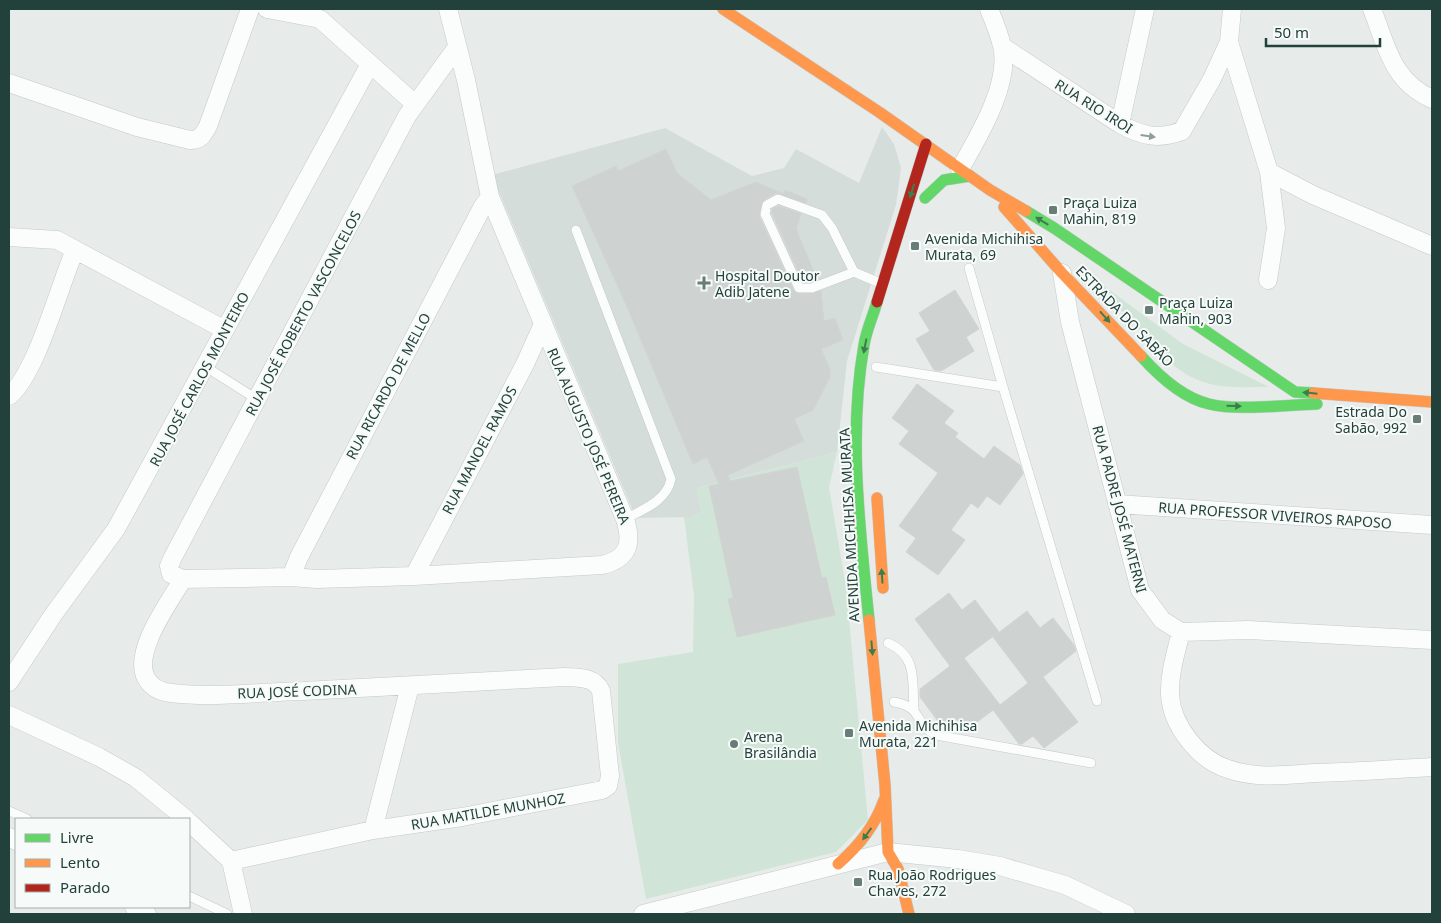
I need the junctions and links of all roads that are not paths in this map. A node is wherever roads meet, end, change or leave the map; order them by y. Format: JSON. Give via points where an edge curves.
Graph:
{"nodes":[{"id":1,"x":250,"y":9,"type":"edge"},
{"id":2,"x":267,"y":9,"type":"edge"},
{"id":3,"x":448,"y":9,"type":"edge"},
{"id":4,"x":723,"y":9,"type":"edge"},
{"id":5,"x":989,"y":9,"type":"edge"},
{"id":6,"x":1145,"y":9,"type":"edge"},
{"id":7,"x":1232,"y":9,"type":"edge"},
{"id":8,"x":1372,"y":9,"type":"edge"},
{"id":9,"x":323,"y":14,"type":"edge"},
{"id":10,"x":1229,"y":42,"type":"junction"},
{"id":11,"x":457,"y":47,"type":"junction"},
{"id":12,"x":1003,"y":47,"type":"junction"},
{"id":13,"x":370,"y":64,"type":"junction"},
{"id":14,"x":9,"y":84,"type":"edge"},
{"id":15,"x":1432,"y":99,"type":"edge"},
{"id":16,"x":415,"y":104,"type":"junction"},
{"id":17,"x":1120,"y":124,"type":"junction"},
{"id":18,"x":926,"y":144,"type":"junction"},
{"id":19,"x":936,"y":162,"type":"junction"},
{"id":20,"x":1269,"y":172,"type":"junction"},
{"id":21,"x":965,"y":173,"type":"junction"},
{"id":22,"x":990,"y":190,"type":"junction"},
{"id":23,"x":490,"y":197,"type":"junction"},
{"id":24,"x":576,"y":230,"type":"dead end"},
{"id":25,"x":9,"y":236,"type":"edge"},
{"id":26,"x":1432,"y":246,"type":"edge"},
{"id":27,"x":75,"y":250,"type":"junction"},
{"id":28,"x":1089,"y":252,"type":"junction"},
{"id":29,"x":969,"y":268,"type":"dead end"},
{"id":30,"x":1060,"y":271,"type":"junction"},
{"id":31,"x":854,"y":272,"type":"junction"},
{"id":32,"x":1268,"y":280,"type":"dead end"},
{"id":33,"x":883,"y":284,"type":"junction"},
{"id":34,"x":543,"y":324,"type":"junction"},
{"id":35,"x":225,"y":330,"type":"junction"},
{"id":36,"x":206,"y":366,"type":"junction"},
{"id":37,"x":876,"y":367,"type":"dead end"},
{"id":38,"x":1003,"y":388,"type":"junction"},
{"id":39,"x":9,"y":396,"type":"edge"},
{"id":40,"x":1359,"y":398,"type":"junction"},
{"id":41,"x":258,"y":400,"type":"junction"},
{"id":42,"x":1432,"y":402,"type":"edge"},
{"id":43,"x":876,"y":483,"type":"dead end"},
{"id":44,"x":1117,"y":504,"type":"junction"},
{"id":45,"x":625,"y":519,"type":"junction"},
{"id":46,"x":1432,"y":525,"type":"edge"},
{"id":47,"x":414,"y":576,"type":"junction"},
{"id":48,"x":292,"y":577,"type":"junction"},
{"id":49,"x":183,"y":579,"type":"junction"},
{"id":50,"x":883,"y":598,"type":"dead end"},
{"id":51,"x":1180,"y":632,"type":"junction"},
{"id":52,"x":1432,"y":640,"type":"edge"},
{"id":53,"x":888,"y":643,"type":"dead end"},
{"id":54,"x":564,"y":677,"type":"joint"},
{"id":55,"x":9,"y":682,"type":"edge"},
{"id":56,"x":410,"y":686,"type":"junction"},
{"id":57,"x":894,"y":701,"type":"dead end"},
{"id":58,"x":1097,"y":702,"type":"dead end"},
{"id":59,"x":914,"y":710,"type":"junction"},
{"id":60,"x":9,"y":715,"type":"edge"},
{"id":61,"x":1091,"y":763,"type":"dead end"},
{"id":62,"x":1432,"y":767,"type":"edge"},
{"id":63,"x":885,"y":795,"type":"junction"},
{"id":64,"x":9,"y":811,"type":"edge"},
{"id":65,"x":25,"y":818,"type":"edge"},
{"id":66,"x":185,"y":818,"type":"edge"},
{"id":67,"x":190,"y":823,"type":"edge"},
{"id":68,"x":373,"y":830,"type":"junction"},
{"id":69,"x":897,"y":854,"type":"junction"},
{"id":70,"x":231,"y":861,"type":"junction"},
{"id":71,"x":838,"y":864,"type":"junction"},
{"id":72,"x":190,"y":896,"type":"edge"},
{"id":73,"x":136,"y":908,"type":"edge"},
{"id":74,"x":147,"y":914,"type":"edge"},
{"id":75,"x":227,"y":914,"type":"edge"},
{"id":76,"x":243,"y":914,"type":"edge"},
{"id":77,"x":643,"y":914,"type":"edge"},
{"id":78,"x":909,"y":914,"type":"edge"},
{"id":79,"x":1126,"y":914,"type":"edge"}],
"edges":[{"from":1,"to":14,"type":"street","via":[[208,126],[198,139],[190,140],[137,127]]},
{"from":2,"to":9,"type":"street"},
{"from":3,"to":11,"type":"street","name":"RUA AUGUSTO JOSÉ PEREIRA"},
{"from":4,"to":18,"type":"street","name":"ESTRADA DO SABÃO"},
{"from":5,"to":12,"type":"street"},
{"from":6,"to":17,"type":"street"},
{"from":7,"to":10,"type":"street"},
{"from":8,"to":15,"type":"street","via":[[1395,69],[1401,78]]},
{"from":9,"to":13,"type":"street"},
{"from":17,"to":10,"type":"street","name":"RUA RIO IROI","one_way":true,"via":[[1152,137],[1182,131]]},
{"from":10,"to":20,"type":"street"},
{"from":11,"to":16,"type":"street","name":"RUA JOSÉ ROBERTO VASCONCELOS"},
{"from":11,"to":23,"type":"street","name":"RUA AUGUSTO JOSÉ PEREIRA"},
{"from":12,"to":17,"type":"street","name":"RUA RIO IROI"},
{"from":12,"to":21,"type":"street","via":[[1002,70],[990,115]]},
{"from":13,"to":16,"type":"street"},
{"from":13,"to":35,"type":"street","name":"RUA JOSÉ CARLOS MONTEIRO"},
{"from":16,"to":41,"type":"street","name":"RUA JOSÉ ROBERTO VASCONCELOS"},
{"from":18,"to":19,"type":"street","name":"ESTRADA DO SABÃO"},
{"from":18,"to":33,"type":"street","name":"AVENIDA MICHIHISA MURATA","one_way":true},
{"from":19,"to":21,"type":"street","name":"ESTRADA DO SABÃO"},
{"from":19,"to":21,"type":"street","via":[[923,203],[936,183]]},
{"from":20,"to":26,"type":"street","via":[[1313,195]]},
{"from":20,"to":32,"type":"street","via":[[1276,228]]},
{"from":21,"to":22,"type":"street","name":"ESTRADA DO SABÃO"},
{"from":28,"to":22,"type":"street","name":"ESTRADA DO SABÃO","one_way":true},
{"from":22,"to":30,"type":"street","name":"ESTRADA DO SABÃO"},
{"from":23,"to":34,"type":"street","name":"RUA AUGUSTO JOSÉ PEREIRA"},
{"from":23,"to":48,"type":"street","name":"RUA RICARDO DE MELLO","via":[[329,498]]},
{"from":24,"to":45,"type":"lane","via":[[670,479],[664,496]]},
{"from":25,"to":27,"type":"street","via":[[57,240]]},
{"from":27,"to":35,"type":"street"},
{"from":27,"to":39,"type":"street","via":[[35,355],[24,378]]},
{"from":28,"to":30,"type":"street","via":[[1074,248],[1063,252],[1058,259]]},
{"from":40,"to":28,"type":"street","name":"ESTRADA DO SABÃO","one_way":true,"via":[[1295,392]]},
{"from":29,"to":38,"type":"lane"},
{"from":30,"to":40,"type":"street","name":"ESTRADA DO SABÃO","one_way":true,"via":[[1150,366],[1188,396],[1209,404],[1253,407]]},
{"from":30,"to":44,"type":"street","name":"RUA PADRE JOSÉ MATERNI"},
{"from":31,"to":31,"type":"lane","via":[[822,215],[778,199],[767,205],[765,214],[799,288],[812,288]]},
{"from":31,"to":33,"type":"lane"},
{"from":33,"to":63,"type":"street","name":"AVENIDA MICHIHISA MURATA","one_way":true,"via":[[864,344],[858,393],[857,450],[862,551]]},
{"from":34,"to":45,"type":"street","name":"RUA AUGUSTO JOSÉ PEREIRA"},
{"from":34,"to":47,"type":"street","name":"RUA MANOEL RAMOS"},
{"from":35,"to":36,"type":"street","name":"RUA JOSÉ CARLOS MONTEIRO"},
{"from":36,"to":41,"type":"lane"},
{"from":36,"to":55,"type":"street","name":"RUA JOSÉ CARLOS MONTEIRO","via":[[116,529]]},
{"from":37,"to":38,"type":"lane"},
{"from":38,"to":58,"type":"lane"},
{"from":40,"to":42,"type":"street","name":"ESTRADA DO SABÃO"},
{"from":41,"to":49,"type":"street","name":"RUA JOSÉ ROBERTO VASCONCELOS","via":[[169,566],[170,573]]},
{"from":50,"to":43,"type":"street","one_way":true},
{"from":44,"to":46,"type":"street","name":"RUA PROFESSOR VIVEIROS RAPOSO"},
{"from":44,"to":51,"type":"street","name":"RUA PADRE JOSÉ MATERNI","via":[[1140,590],[1158,615]]},
{"from":45,"to":47,"type":"street","name":"RUA AUGUSTO JOSÉ PEREIRA","via":[[627,547],[623,557],[614,562]]},
{"from":47,"to":48,"type":"street","name":"RUA AUGUSTO JOSÉ PEREIRA"},
{"from":48,"to":49,"type":"street","name":"RUA AUGUSTO JOSÉ PEREIRA"},
{"from":49,"to":56,"type":"street","name":"RUA JOSÉ CODINA","via":[[144,652],[144,674],[148,682],[161,691],[220,694]]},
{"from":51,"to":52,"type":"street","via":[[1248,630]]},
{"from":51,"to":62,"type":"street","via":[[1170,682],[1172,710],[1190,741],[1219,765],[1259,776]]},
{"from":53,"to":59,"type":"lane","via":[[905,653],[909,660]]},
{"from":54,"to":56,"type":"street","name":"RUA JOSÉ CODINA"},
{"from":54,"to":68,"type":"street","name":"RUA MATILDE MUNHOZ","via":[[589,680],[601,691],[610,776],[606,788],[462,817]]},
{"from":56,"to":68,"type":"street"},
{"from":57,"to":59,"type":"lane"},
{"from":59,"to":61,"type":"lane","via":[[924,726],[936,735]]},
{"from":60,"to":66,"type":"street","via":[[136,778]]},
{"from":63,"to":69,"type":"street","name":"AVENIDA MICHIHISA MURATA"},
{"from":63,"to":71,"type":"street","one_way":true,"via":[[870,831]]},
{"from":64,"to":65,"type":"lane"},
{"from":67,"to":70,"type":"street"},
{"from":68,"to":70,"type":"street","name":"RUA MATILDE MUNHOZ"},
{"from":69,"to":71,"type":"street"},
{"from":69,"to":78,"type":"street","name":"AVENIDA MICHIHISA MURATA"},
{"from":69,"to":79,"type":"street","via":[[1000,866],[1065,885]]},
{"from":70,"to":76,"type":"street"},
{"from":71,"to":77,"type":"street"},
{"from":72,"to":75,"type":"lane"},
{"from":73,"to":74,"type":"street"}]}
